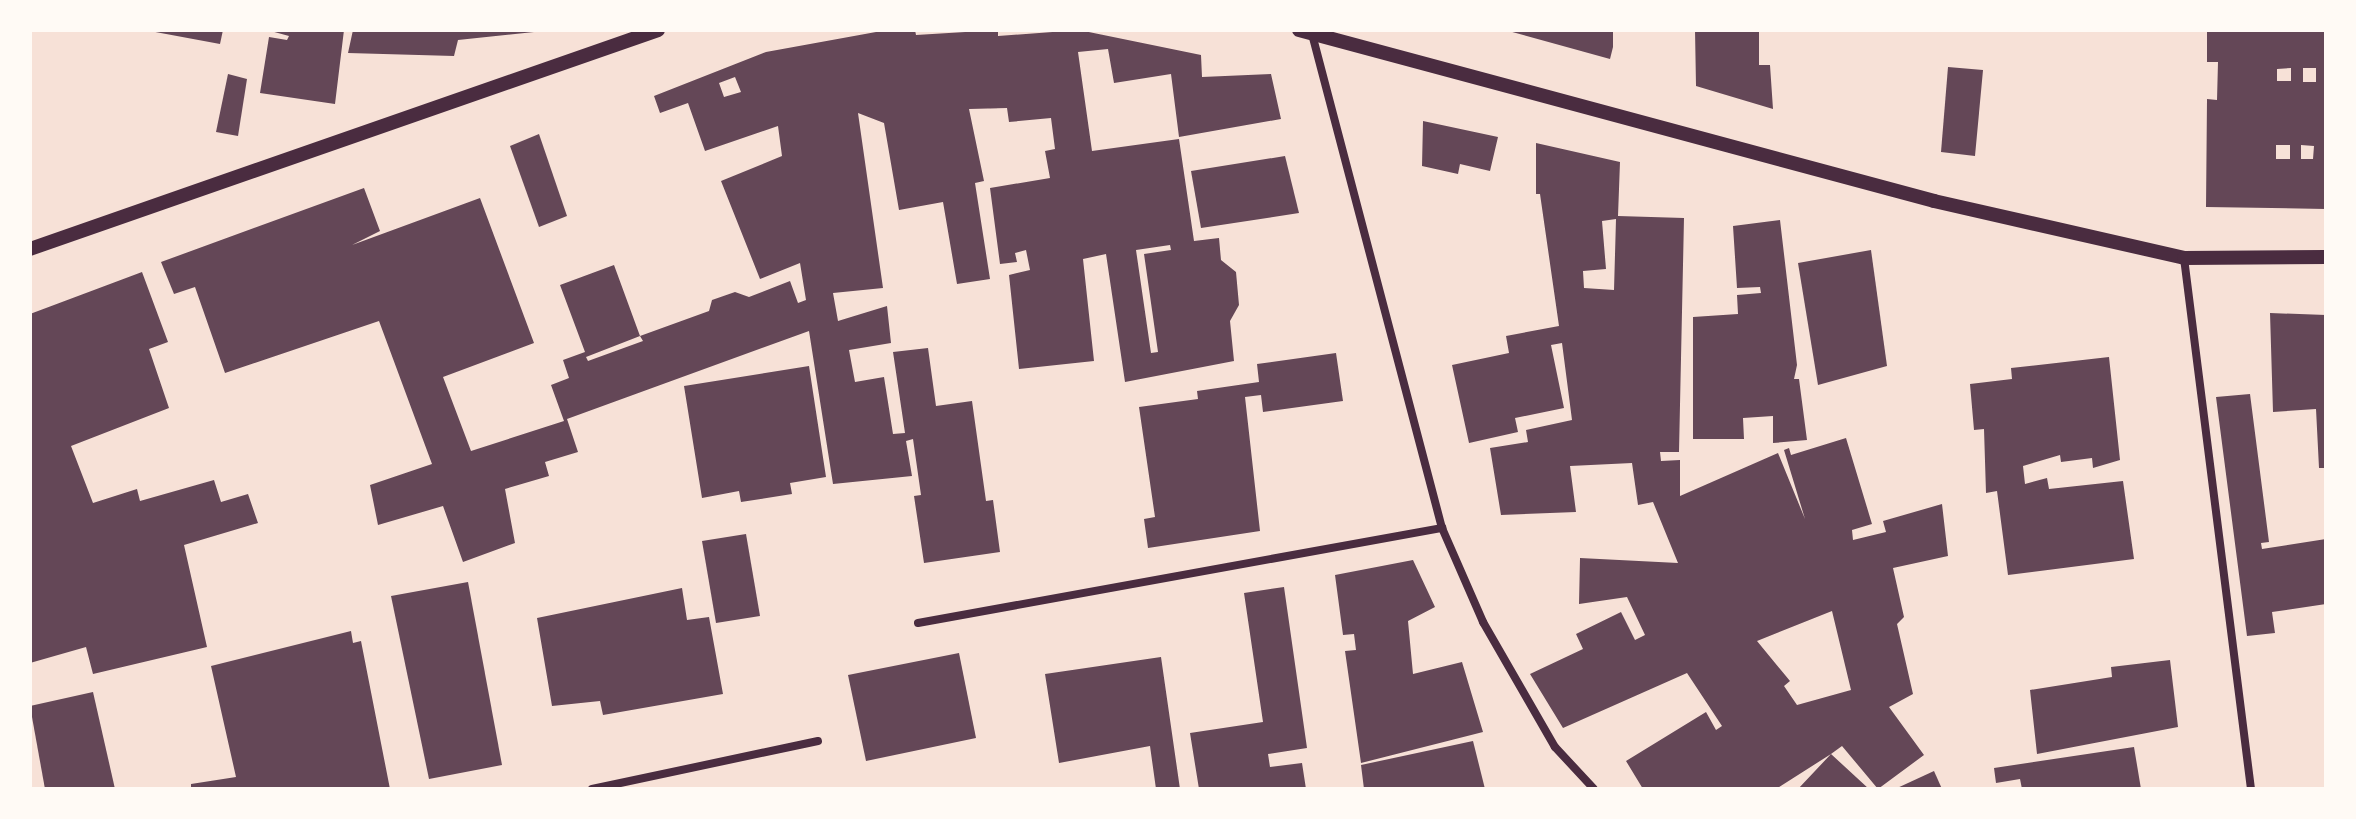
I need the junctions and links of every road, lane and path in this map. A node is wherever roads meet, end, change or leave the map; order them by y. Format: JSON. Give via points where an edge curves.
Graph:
{"nodes":[{"id":1,"x":658,"y":30,"type":"edge"},
{"id":2,"x":1306,"y":32,"type":"edge"},
{"id":3,"x":30,"y":249,"type":"edge"},
{"id":4,"x":2326,"y":257,"type":"edge"},
{"id":5,"x":2184,"y":258,"type":"junction"},
{"id":6,"x":1442,"y":528,"type":"junction"},
{"id":7,"x":918,"y":623,"type":"dead end"},
{"id":8,"x":818,"y":741,"type":"dead end"},
{"id":9,"x":592,"y":789,"type":"edge"},
{"id":10,"x":1594,"y":789,"type":"edge"},
{"id":11,"x":2251,"y":789,"type":"edge"}],
"edges":[{"from":1,"to":3,"type":"street"},
{"from":2,"to":5,"type":"street","via":[[1934,201]]},
{"from":2,"to":6,"type":"street"},
{"from":4,"to":5,"type":"street"},
{"from":5,"to":11,"type":"street"},
{"from":6,"to":7,"type":"street"},
{"from":6,"to":10,"type":"street","via":[[1483,622],[1555,747]]},
{"from":8,"to":9,"type":"street"}]}
